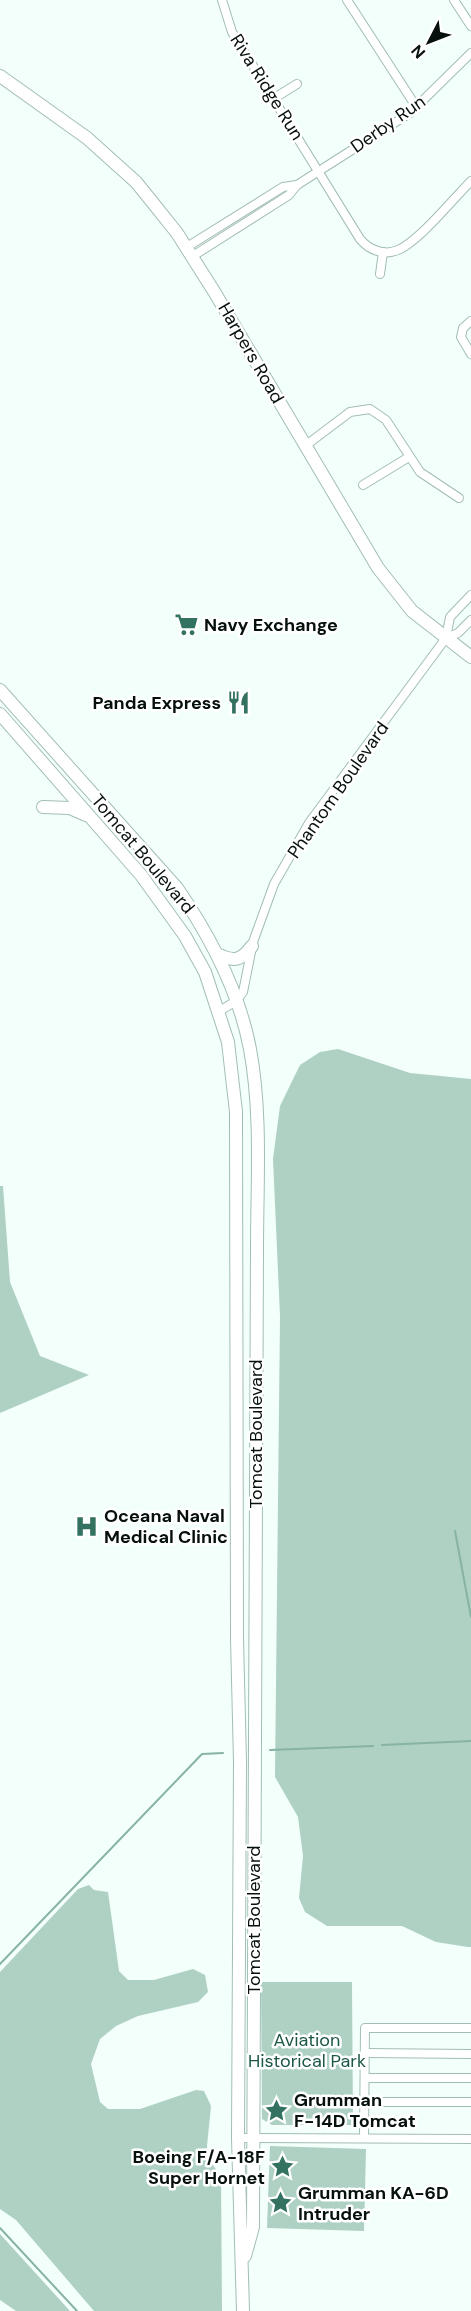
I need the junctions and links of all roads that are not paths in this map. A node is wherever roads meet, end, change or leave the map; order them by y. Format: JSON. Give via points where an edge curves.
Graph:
{"nodes":[{"id":1,"x":222,"y":0,"type":"edge"},
{"id":2,"x":347,"y":0,"type":"edge"},
{"id":3,"x":454,"y":0,"type":"edge"},
{"id":4,"x":471,"y":26,"type":"edge"},
{"id":5,"x":471,"y":53,"type":"edge"},
{"id":6,"x":0,"y":76,"type":"edge"},
{"id":7,"x":297,"y":84,"type":"dead end"},
{"id":8,"x":273,"y":99,"type":"junction"},
{"id":9,"x":417,"y":108,"type":"junction"},
{"id":10,"x":319,"y":171,"type":"junction"},
{"id":11,"x":471,"y":181,"type":"edge"},
{"id":12,"x":190,"y":252,"type":"junction"},
{"id":13,"x":383,"y":252,"type":"junction"},
{"id":14,"x":380,"y":274,"type":"dead end"},
{"id":15,"x":471,"y":321,"type":"edge"},
{"id":16,"x":471,"y":354,"type":"edge"},
{"id":17,"x":305,"y":446,"type":"junction"},
{"id":18,"x":409,"y":457,"type":"junction"},
{"id":19,"x":363,"y":485,"type":"dead end"},
{"id":20,"x":459,"y":498,"type":"dead end"},
{"id":21,"x":471,"y":595,"type":"edge"},
{"id":22,"x":471,"y":620,"type":"edge"},
{"id":23,"x":446,"y":638,"type":"junction"},
{"id":24,"x":471,"y":657,"type":"edge"},
{"id":25,"x":0,"y":690,"type":"edge"},
{"id":26,"x":0,"y":714,"type":"edge"},
{"id":27,"x":43,"y":807,"type":"dead end"},
{"id":28,"x":90,"y":817,"type":"junction"},
{"id":29,"x":252,"y":946,"type":"junction"},
{"id":30,"x":217,"y":954,"type":"junction"},
{"id":31,"x":236,"y":1001,"type":"junction"},
{"id":32,"x":218,"y":1012,"type":"junction"},
{"id":33,"x":471,"y":2028,"type":"edge"},
{"id":34,"x":365,"y":2053,"type":"junction"},
{"id":35,"x":471,"y":2054,"type":"edge"},
{"id":36,"x":365,"y":2078,"type":"junction"},
{"id":37,"x":471,"y":2078,"type":"edge"},
{"id":38,"x":364,"y":2102,"type":"junction"},
{"id":39,"x":471,"y":2102,"type":"edge"},
{"id":40,"x":238,"y":2138,"type":"junction"},
{"id":41,"x":253,"y":2138,"type":"junction"},
{"id":42,"x":364,"y":2138,"type":"junction"},
{"id":43,"x":471,"y":2139,"type":"edge"},
{"id":44,"x":243,"y":2263,"type":"junction"},
{"id":45,"x":243,"y":2311,"type":"edge"}],
"edges":[{"from":1,"to":8,"type":"street","name":"Riva Ridge Run","via":[[232,32]]},
{"from":2,"to":9,"type":"street"},
{"from":3,"to":4,"type":"street"},
{"from":5,"to":9,"type":"street","name":"Derby Run"},
{"from":6,"to":12,"type":"main road","name":"Harpers Road","via":[[112,159],[136,182]]},
{"from":7,"to":8,"type":"street"},
{"from":8,"to":10,"type":"street","name":"Riva Ridge Run"},
{"from":9,"to":10,"type":"street","name":"Derby Run"},
{"from":10,"to":12,"type":"street","name":"Derby Run","via":[[297,185],[283,187]]},
{"from":10,"to":13,"type":"street","name":"Riva Ridge Run","via":[[360,239]]},
{"from":11,"to":13,"type":"street","via":[[404,247]]},
{"from":12,"to":17,"type":"main road","name":"Harpers Road"},
{"from":13,"to":14,"type":"street"},
{"from":15,"to":16,"type":"street","via":[[461,333]]},
{"from":17,"to":18,"type":"street","via":[[350,412],[370,409],[386,420]]},
{"from":17,"to":23,"type":"main road","name":"Harpers Road","via":[[378,568],[412,610]]},
{"from":18,"to":19,"type":"street"},
{"from":18,"to":20,"type":"street","via":[[420,472]]},
{"from":21,"to":23,"type":"street","name":"Phantom Boulevard","via":[[450,617]]},
{"from":22,"to":23,"type":"street","name":"Phantom Boulevard"},
{"from":23,"to":24,"type":"main road","name":"Harpers Road"},
{"from":23,"to":29,"type":"street","name":"Phantom Boulevard","via":[[309,823],[274,884]]},
{"from":25,"to":30,"type":"main road","name":"Tomcat Boulevard","via":[[177,888]]},
{"from":26,"to":28,"type":"main road","name":"Tomcat Boulevard"},
{"from":27,"to":28,"type":"main road","via":[[70,808]]},
{"from":28,"to":32,"type":"main road","name":"Tomcat Boulevard","via":[[170,911],[205,972]]},
{"from":29,"to":30,"type":"main road","via":[[238,960]]},
{"from":29,"to":31,"type":"street","name":"Phantom Boulevard","via":[[243,992]]},
{"from":30,"to":31,"type":"main road","name":"Tomcat Boulevard"},
{"from":31,"to":32,"type":"street"},
{"from":31,"to":41,"type":"main road","name":"Tomcat Boulevard","via":[[250,1049],[257,1142]]},
{"from":32,"to":40,"type":"main road","name":"Tomcat Boulevard","via":[[228,1042],[236,1112]]},
{"from":33,"to":34,"type":"street","via":[[365,2028]]},
{"from":34,"to":35,"type":"street"},
{"from":34,"to":36,"type":"street"},
{"from":36,"to":37,"type":"street"},
{"from":36,"to":38,"type":"street"},
{"from":38,"to":39,"type":"street"},
{"from":38,"to":42,"type":"street"},
{"from":40,"to":41,"type":"street"},
{"from":40,"to":44,"type":"main road","name":"Tomcat Boulevard"},
{"from":41,"to":42,"type":"street"},
{"from":41,"to":44,"type":"main road","name":"Tomcat Boulevard","via":[[253,2227]]},
{"from":42,"to":43,"type":"street"},
{"from":44,"to":45,"type":"main road","name":"Tomcat Boulevard"}]}
